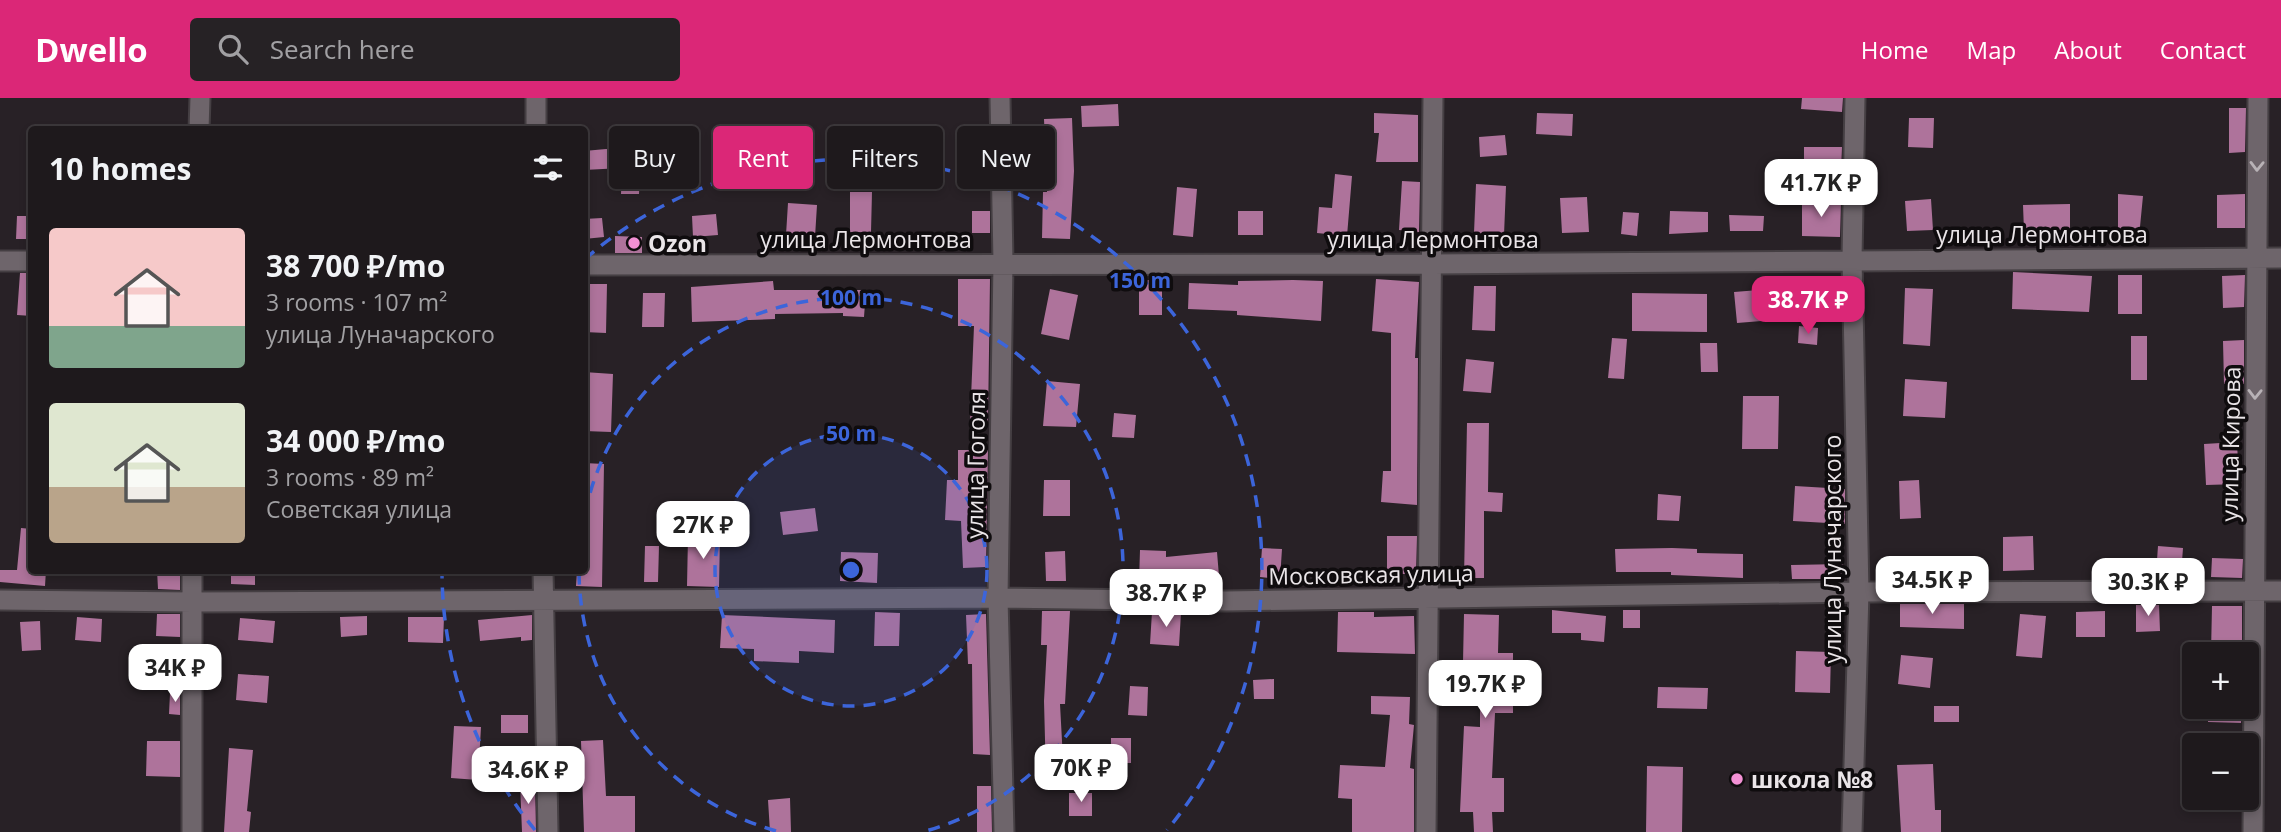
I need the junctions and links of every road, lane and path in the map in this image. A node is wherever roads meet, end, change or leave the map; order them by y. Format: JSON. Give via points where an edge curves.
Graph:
{"nodes":[{"id":1,"x":200,"y":98,"type":"edge"},
{"id":2,"x":536,"y":98,"type":"edge"},
{"id":3,"x":1000,"y":98,"type":"edge"},
{"id":4,"x":1433,"y":98,"type":"edge"},
{"id":5,"x":1855,"y":98,"type":"edge"},
{"id":6,"x":2258,"y":98,"type":"edge"},
{"id":7,"x":199,"y":126,"type":"edge"},
{"id":8,"x":536,"y":126,"type":"edge"},
{"id":9,"x":2256,"y":258,"type":"junction"},
{"id":10,"x":2281,"y":258,"type":"edge"},
{"id":11,"x":1852,"y":259,"type":"junction"},
{"id":12,"x":0,"y":261,"type":"edge"},
{"id":13,"x":28,"y":261,"type":"edge"},
{"id":14,"x":1003,"y":262,"type":"junction"},
{"id":15,"x":1433,"y":264,"type":"junction"},
{"id":16,"x":588,"y":265,"type":"edge"},
{"id":17,"x":192,"y":574,"type":"edge"},
{"id":18,"x":543,"y":574,"type":"edge"},
{"id":19,"x":2253,"y":591,"type":"junction"},
{"id":20,"x":2281,"y":591,"type":"edge"},
{"id":21,"x":1859,"y":592,"type":"junction"},
{"id":22,"x":1429,"y":597,"type":"junction"},
{"id":23,"x":998,"y":598,"type":"junction"},
{"id":24,"x":544,"y":599,"type":"junction"},
{"id":25,"x":0,"y":600,"type":"edge"},
{"id":26,"x":192,"y":602,"type":"junction"},
{"id":27,"x":192,"y":832,"type":"edge"},
{"id":28,"x":548,"y":832,"type":"edge"},
{"id":29,"x":1004,"y":832,"type":"edge"},
{"id":30,"x":1426,"y":832,"type":"edge"},
{"id":31,"x":1852,"y":832,"type":"edge"},
{"id":32,"x":2253,"y":832,"type":"edge"}],
"edges":[{"from":1,"to":7,"type":"street"},
{"from":2,"to":8,"type":"street"},
{"from":3,"to":14,"type":"street","name":"улица Гоголя"},
{"from":4,"to":15,"type":"street"},
{"from":5,"to":11,"type":"street","name":"улица Луначарского"},
{"from":6,"to":9,"type":"street","name":"улица Кирова","one_way":true},
{"from":9,"to":10,"type":"street","name":"улица Лермонтова"},
{"from":9,"to":11,"type":"street","name":"улица Лермонтова"},
{"from":9,"to":19,"type":"street","name":"улица Кирова","one_way":true},
{"from":11,"to":15,"type":"street","name":"улица Лермонтова"},
{"from":11,"to":21,"type":"street","name":"улица Луначарского"},
{"from":12,"to":13,"type":"street"},
{"from":14,"to":15,"type":"street","name":"улица Лермонтова"},
{"from":14,"to":16,"type":"street","name":"улица Лермонтова"},
{"from":14,"to":23,"type":"street","name":"улица Гоголя"},
{"from":15,"to":22,"type":"street"},
{"from":17,"to":26,"type":"street"},
{"from":18,"to":24,"type":"street"},
{"from":19,"to":20,"type":"street","name":"Московская улица"},
{"from":19,"to":21,"type":"street","name":"Московская улица"},
{"from":19,"to":32,"type":"street","name":"улица Кирова"},
{"from":21,"to":22,"type":"street","name":"Московская улица"},
{"from":21,"to":31,"type":"street","name":"улица Луначарского"},
{"from":22,"to":23,"type":"street","name":"Московская улица","via":[[1226,601]]},
{"from":22,"to":30,"type":"street"},
{"from":23,"to":24,"type":"street","name":"Московская улица"},
{"from":23,"to":29,"type":"street","name":"улица Гоголя"},
{"from":24,"to":26,"type":"street","name":"Московская улица"},
{"from":24,"to":28,"type":"street"},
{"from":25,"to":26,"type":"street","name":"Московская улица"},
{"from":26,"to":27,"type":"street"}]}
